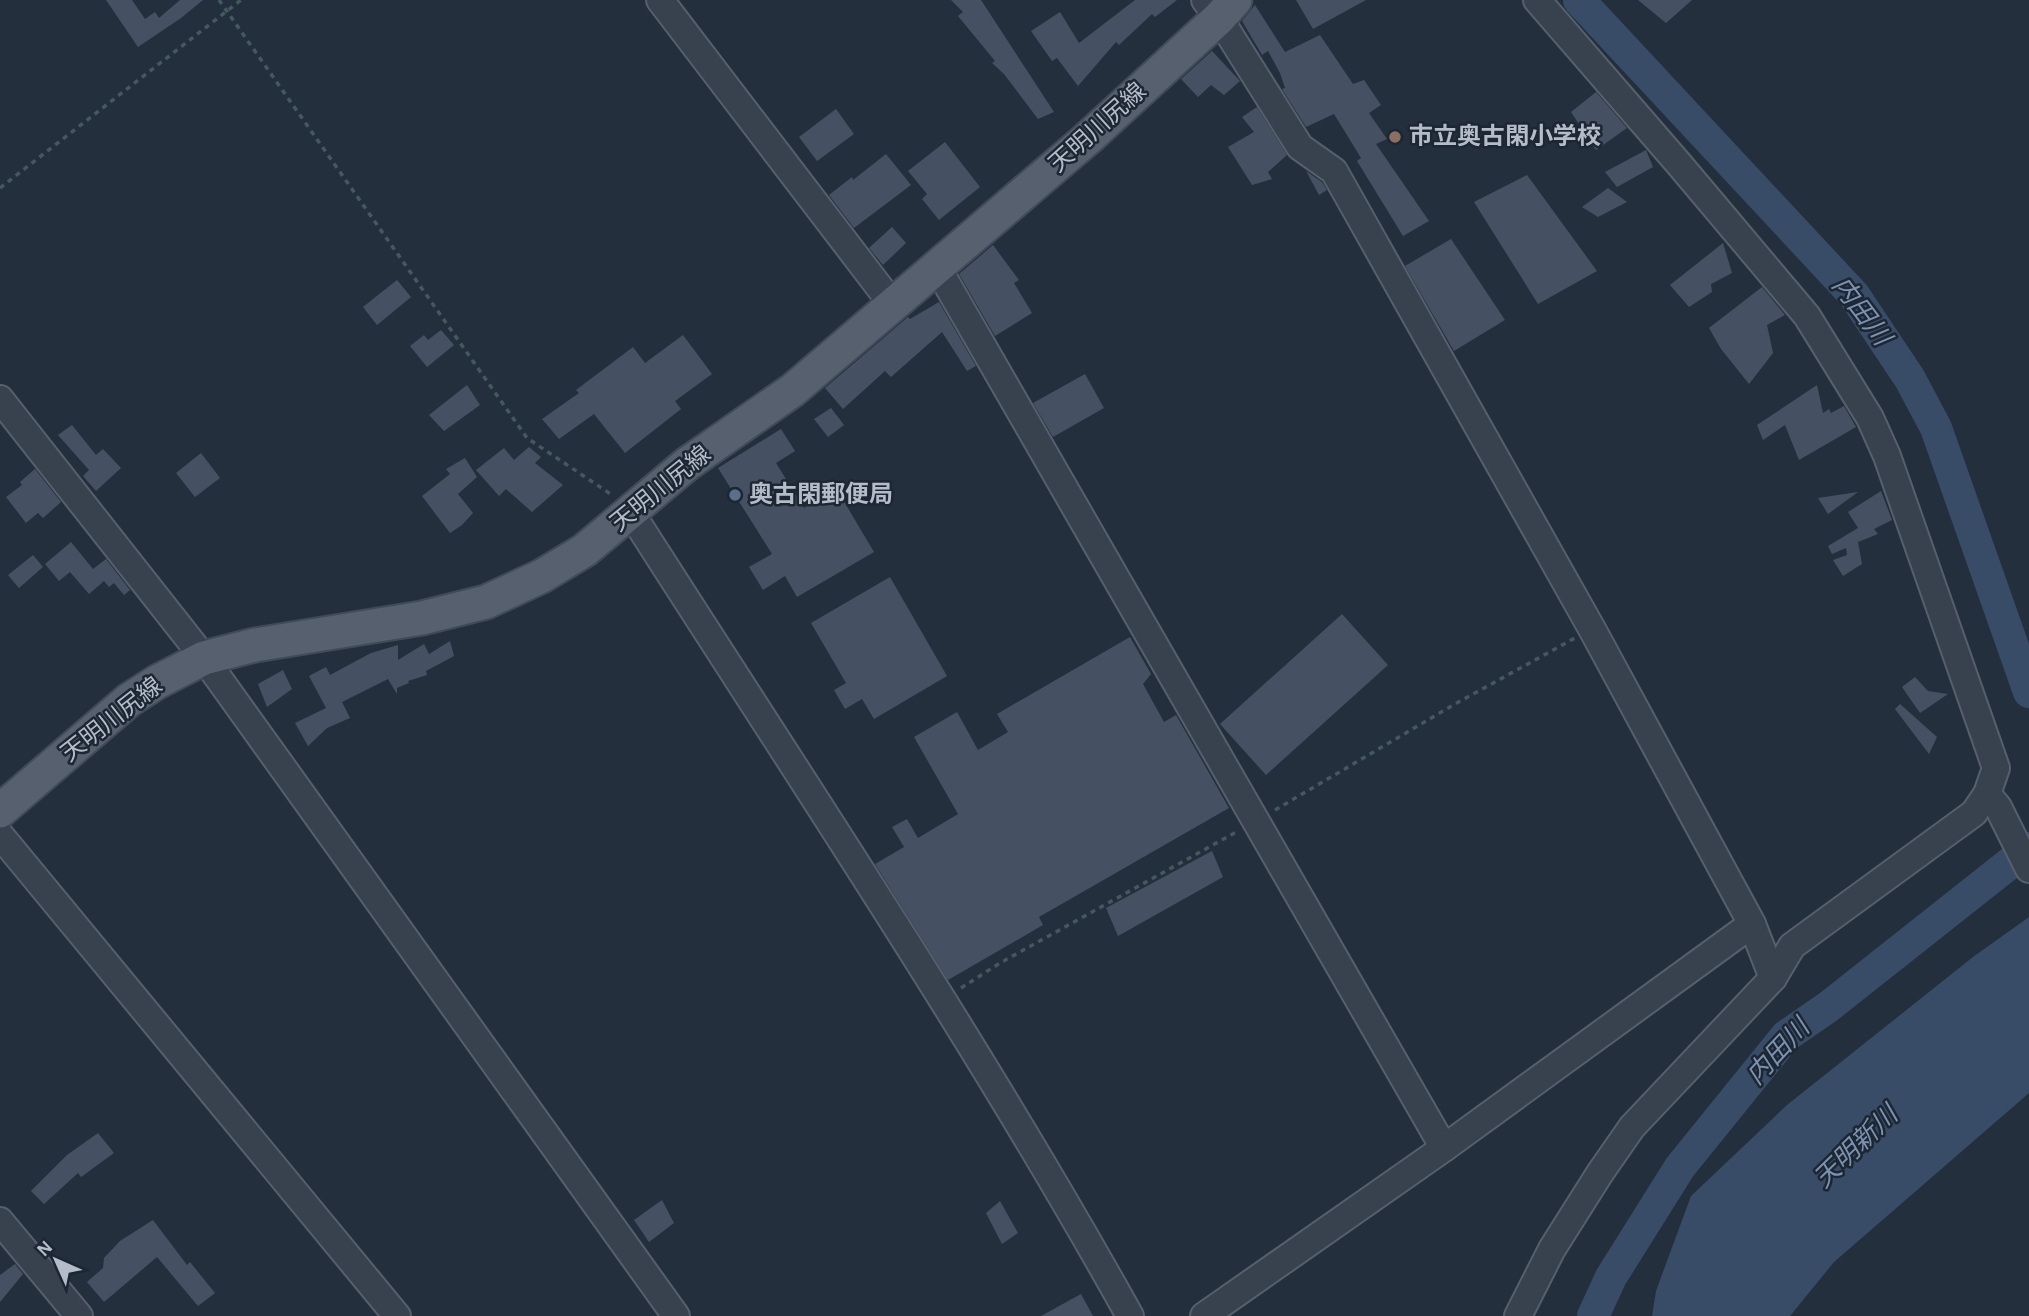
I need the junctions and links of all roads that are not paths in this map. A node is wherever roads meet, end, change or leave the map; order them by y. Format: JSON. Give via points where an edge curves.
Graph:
{"nodes":[{"id":1,"x":660,"y":0,"type":"edge"},
{"id":2,"x":1537,"y":0,"type":"edge"},
{"id":3,"x":1219,"y":6,"type":"edge"},
{"id":4,"x":937,"y":267,"type":"junction"},
{"id":5,"x":893,"y":305,"type":"junction"},
{"id":6,"x":0,"y":399,"type":"edge"},
{"id":7,"x":631,"y":513,"type":"junction"},
{"id":8,"x":204,"y":658,"type":"junction"},
{"id":9,"x":1993,"y":800,"type":"junction"},
{"id":10,"x":0,"y":811,"type":"edge"},
{"id":11,"x":0,"y":835,"type":"edge"},
{"id":12,"x":2028,"y":867,"type":"edge"},
{"id":13,"x":1752,"y":925,"type":"junction"},
{"id":14,"x":1773,"y":978,"type":"junction"},
{"id":15,"x":1444,"y":1148,"type":"junction"},
{"id":16,"x":0,"y":1221,"type":"edge"},
{"id":17,"x":79,"y":1316,"type":"edge"},
{"id":18,"x":397,"y":1316,"type":"edge"},
{"id":19,"x":676,"y":1316,"type":"edge"},
{"id":20,"x":1130,"y":1316,"type":"edge"},
{"id":21,"x":1204,"y":1316,"type":"edge"},
{"id":22,"x":1518,"y":1316,"type":"edge"}],
"edges":[{"from":1,"to":5,"type":"street"},
{"from":2,"to":9,"type":"street","via":[[1807,316],[1870,418],[1996,768]]},
{"from":3,"to":4,"type":"main road","name":"天明川尻線","via":[[1087,139]]},
{"from":3,"to":13,"type":"street","via":[[1300,147],[1334,171],[1592,629]]},
{"from":4,"to":5,"type":"main road","name":"天明川尻線"},
{"from":4,"to":15,"type":"street"},
{"from":5,"to":7,"type":"main road","name":"天明川尻線","via":[[793,390],[687,464]]},
{"from":6,"to":8,"type":"street"},
{"from":7,"to":8,"type":"main road","name":"天明川尻線","via":[[575,557],[486,602]]},
{"from":7,"to":20,"type":"street","via":[[942,1000]]},
{"from":8,"to":10,"type":"main road","name":"天明川尻線","via":[[130,701]]},
{"from":8,"to":19,"type":"street"},
{"from":9,"to":12,"type":"street"},
{"from":9,"to":14,"type":"street","via":[[1792,946]]},
{"from":11,"to":18,"type":"street"},
{"from":13,"to":14,"type":"street"},
{"from":13,"to":15,"type":"street"},
{"from":14,"to":22,"type":"street","via":[[1632,1127],[1552,1249]]},
{"from":15,"to":21,"type":"street"},
{"from":16,"to":17,"type":"street"}]}
